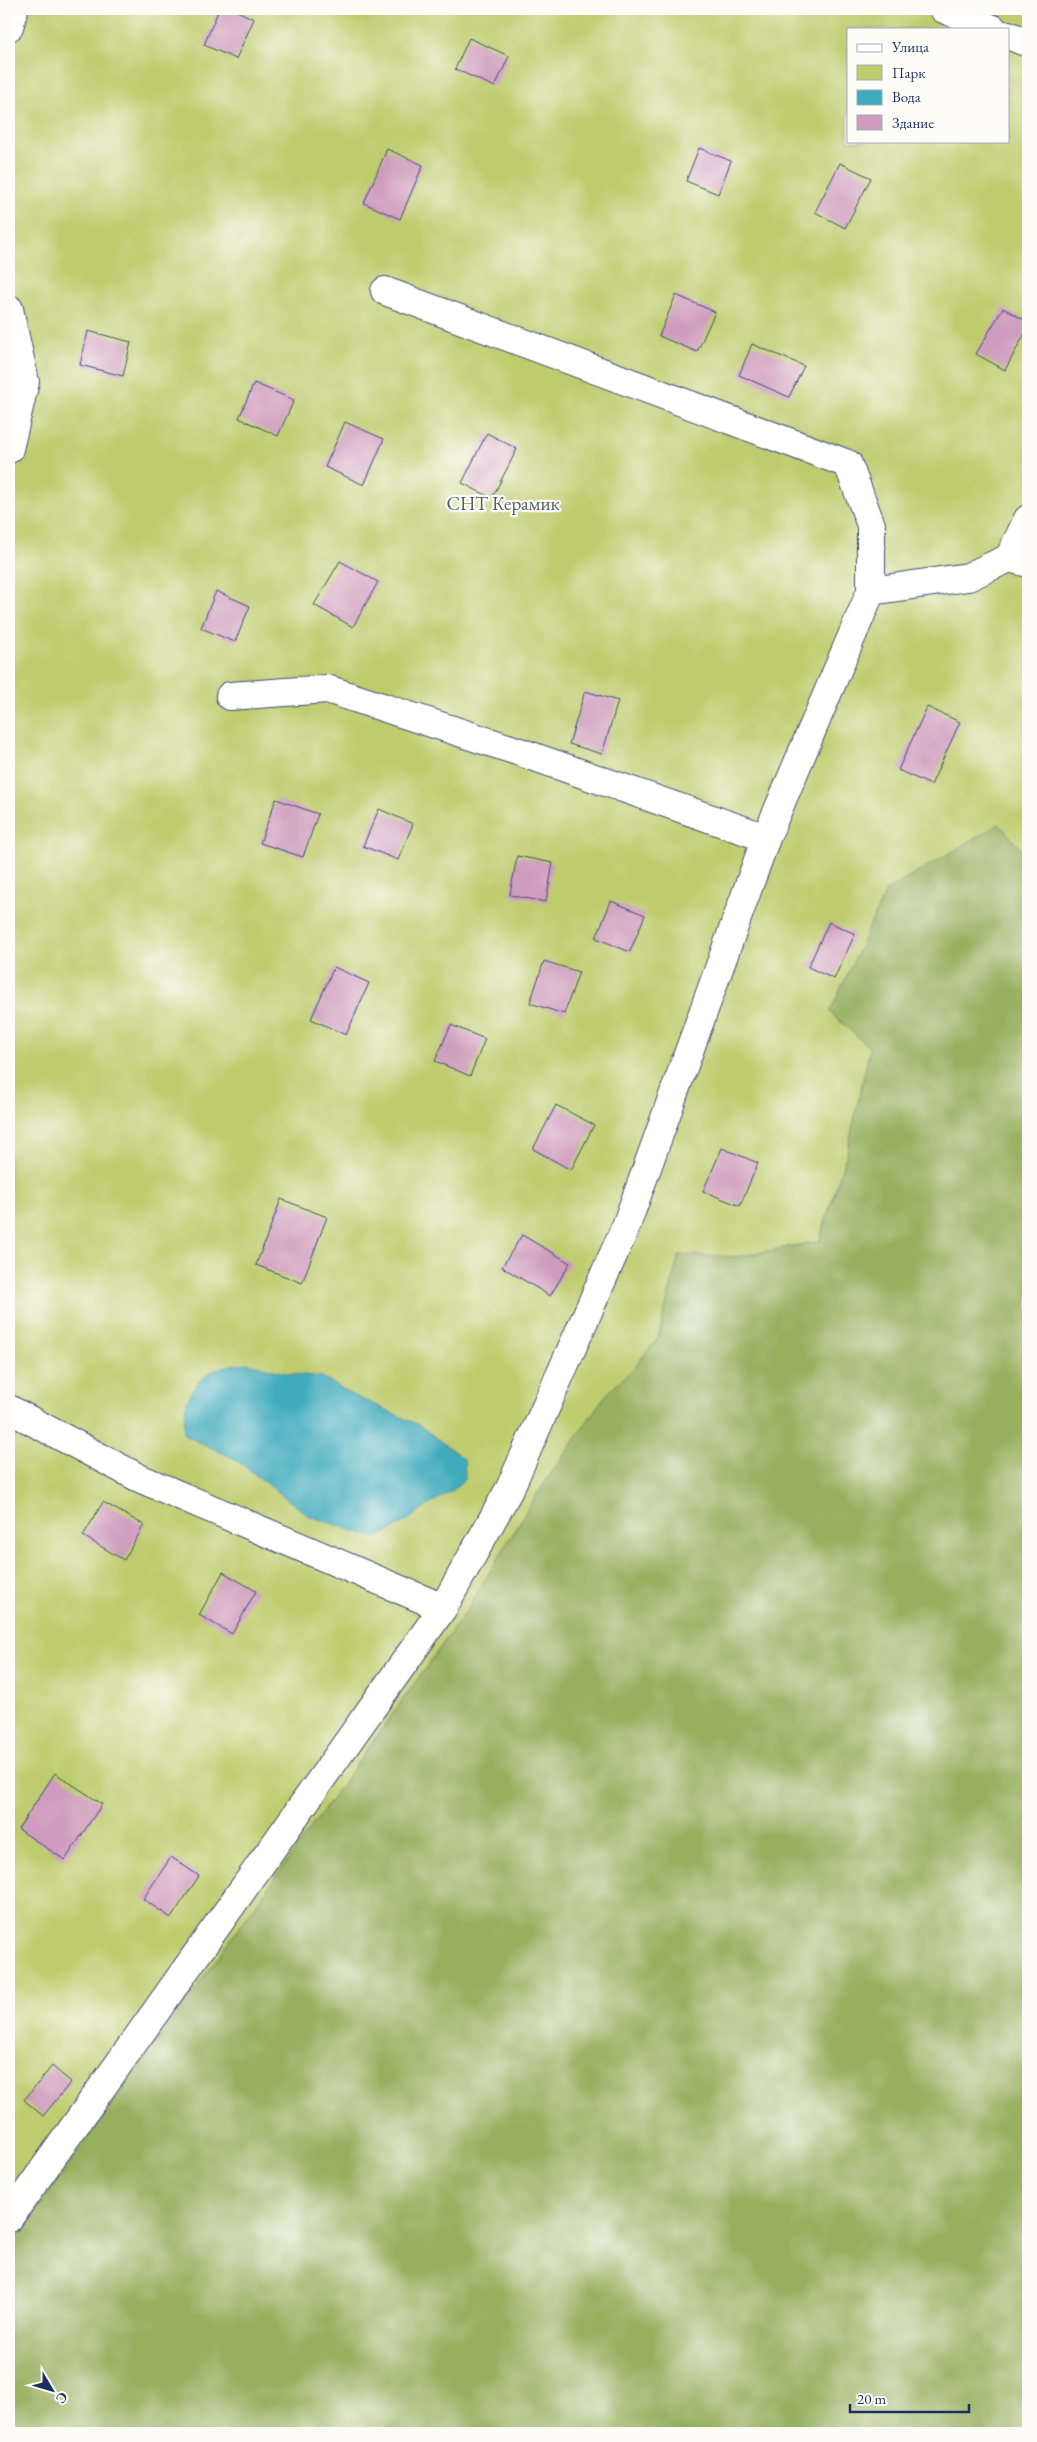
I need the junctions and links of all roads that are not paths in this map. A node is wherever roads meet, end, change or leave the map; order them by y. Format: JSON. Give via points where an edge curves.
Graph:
{"nodes":[{"id":1,"x":14,"y":9,"type":"edge"},
{"id":2,"x":944,"y":9,"type":"edge"},
{"id":3,"x":9,"y":28,"type":"edge"},
{"id":4,"x":991,"y":28,"type":"edge"},
{"id":5,"x":1010,"y":36,"type":"edge"},
{"id":6,"x":1028,"y":43,"type":"edge"},
{"id":7,"x":385,"y":290,"type":"dead end"},
{"id":8,"x":9,"y":309,"type":"edge"},
{"id":9,"x":9,"y":449,"type":"edge"},
{"id":10,"x":1028,"y":519,"type":"edge"},
{"id":11,"x":1018,"y":560,"type":"edge"},
{"id":12,"x":870,"y":591,"type":"junction"},
{"id":13,"x":230,"y":696,"type":"dead end"},
{"id":14,"x":766,"y":838,"type":"junction"},
{"id":15,"x":9,"y":1409,"type":"edge"},
{"id":16,"x":443,"y":1608,"type":"junction"},
{"id":17,"x":9,"y":2218,"type":"edge"}],
"edges":[{"from":1,"to":3,"type":"street"},
{"from":2,"to":4,"type":"street"},
{"from":5,"to":6,"type":"street"},
{"from":7,"to":12,"type":"street","via":[[848,464],[871,525]]},
{"from":8,"to":9,"type":"street","via":[[25,382]]},
{"from":10,"to":11,"type":"street"},
{"from":11,"to":12,"type":"street","via":[[968,576]]},
{"from":12,"to":14,"type":"street"},
{"from":13,"to":14,"type":"street","via":[[327,689]]},
{"from":14,"to":16,"type":"street","via":[[626,1226],[510,1488]]},
{"from":15,"to":16,"type":"street","via":[[139,1478]]},
{"from":16,"to":17,"type":"street"}]}
